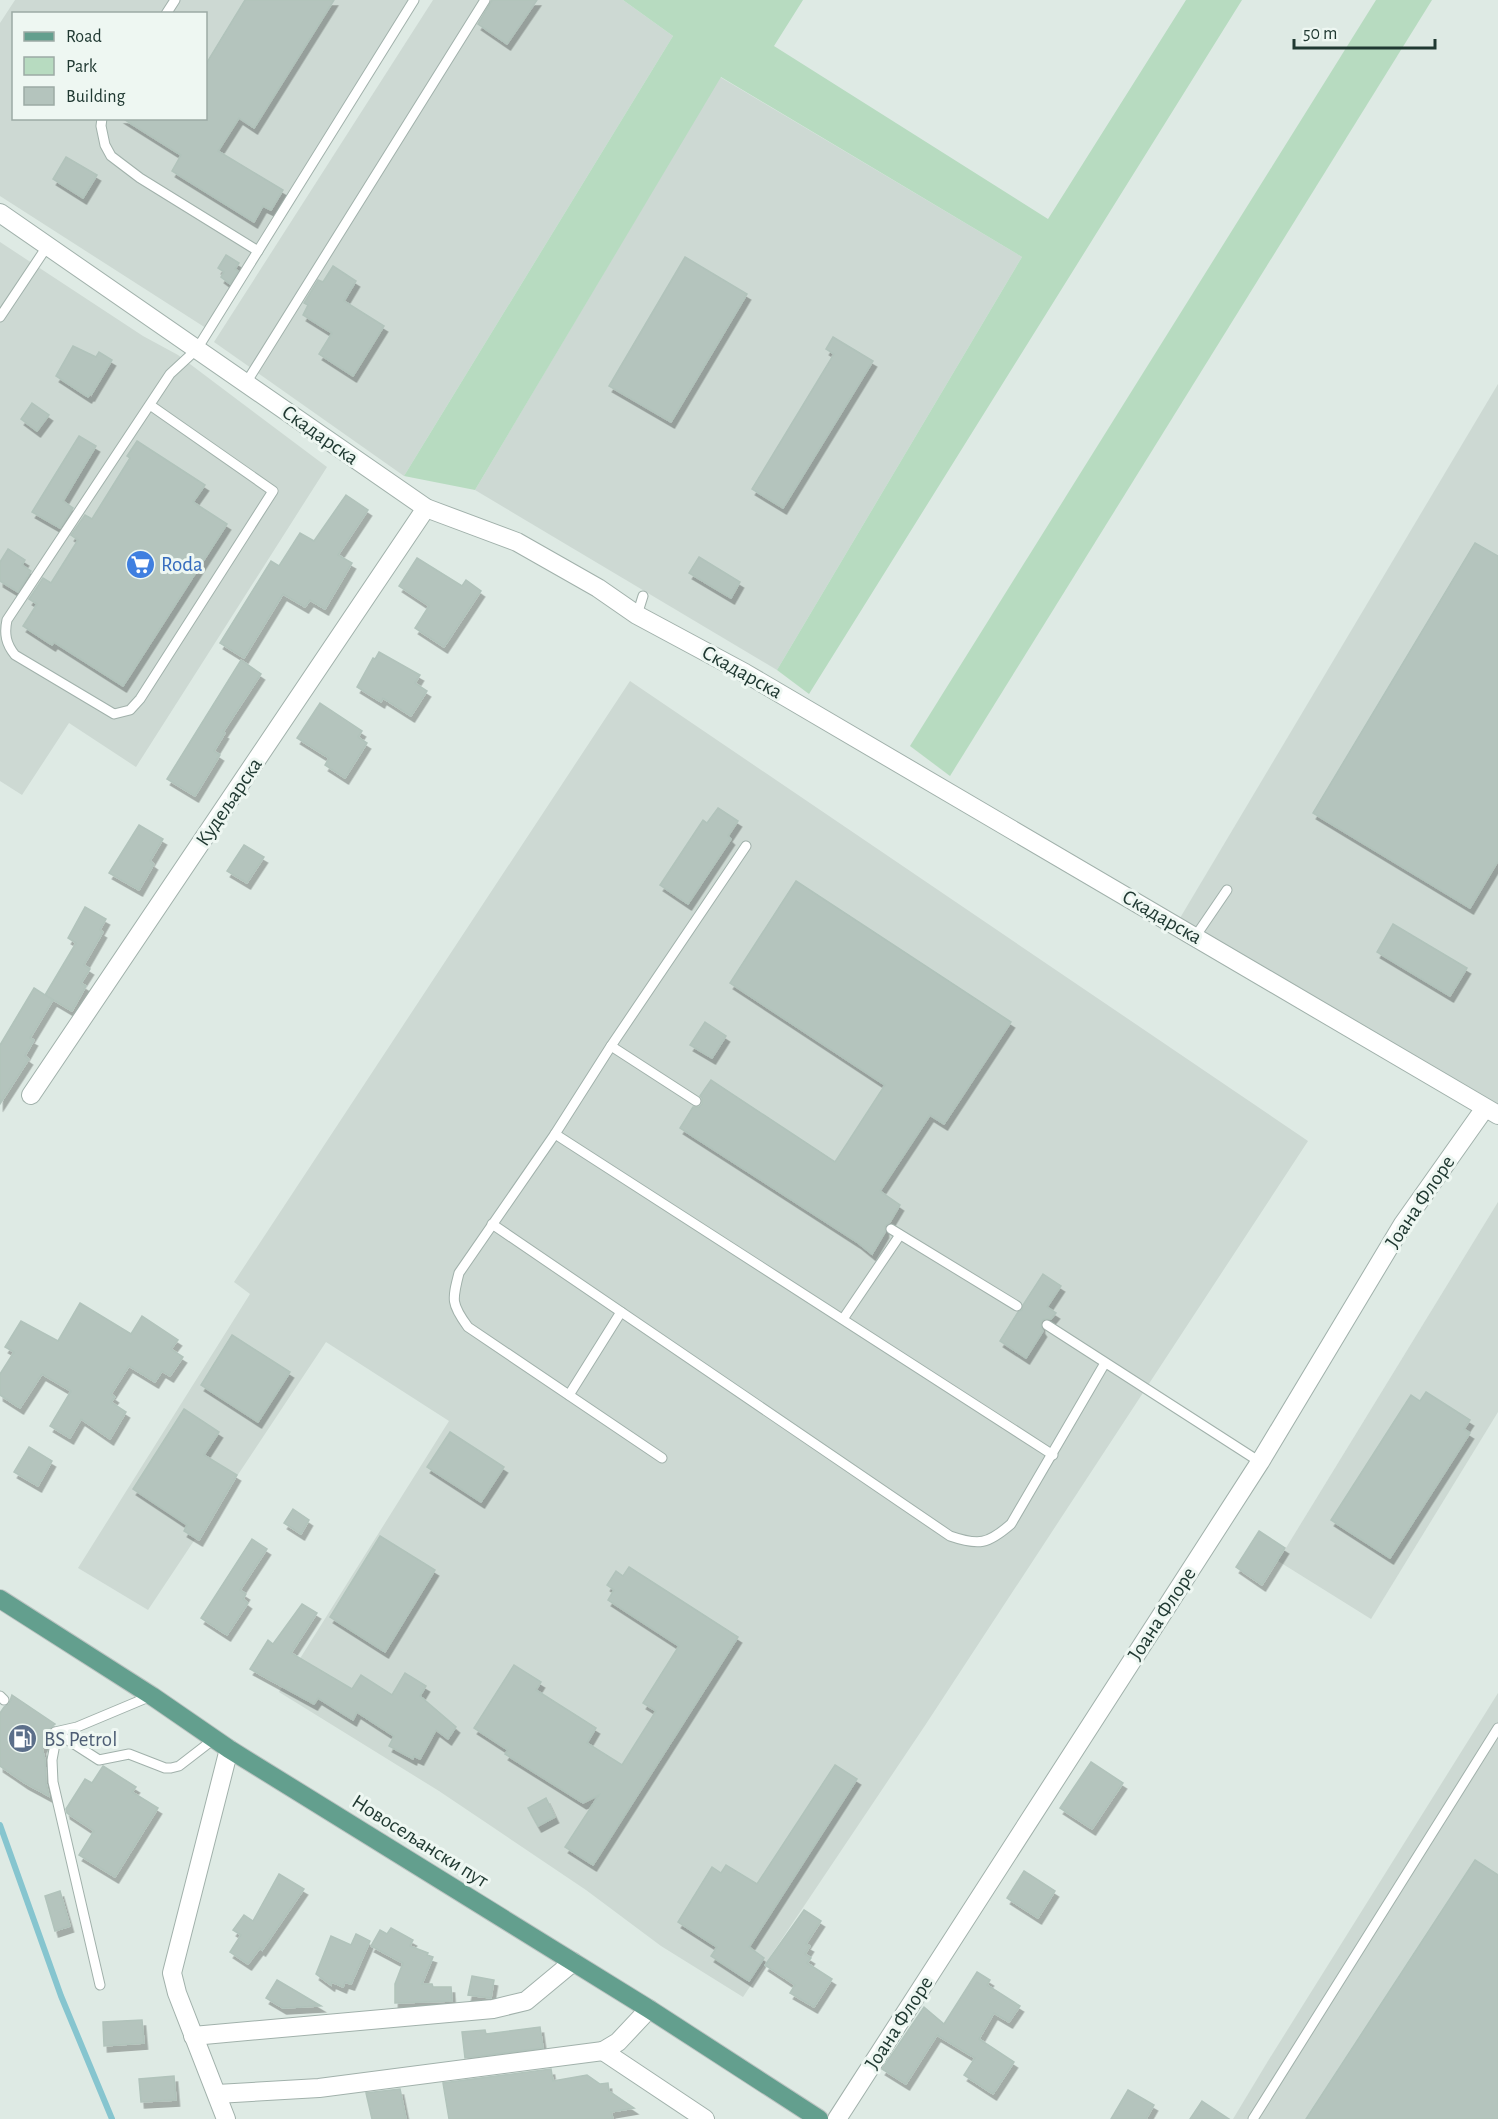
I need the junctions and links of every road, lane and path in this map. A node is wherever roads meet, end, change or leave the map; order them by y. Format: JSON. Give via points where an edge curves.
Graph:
{"nodes":[{"id":1,"x":414,"y":0,"type":"edge"},
{"id":2,"x":485,"y":0,"type":"edge"},
{"id":3,"x":102,"y":120,"type":"edge"},
{"id":4,"x":0,"y":213,"type":"edge"},
{"id":5,"x":48,"y":245,"type":"junction"},
{"id":6,"x":258,"y":252,"type":"junction"},
{"id":7,"x":0,"y":317,"type":"edge"},
{"id":8,"x":197,"y":349,"type":"junction"},
{"id":9,"x":246,"y":383,"type":"junction"},
{"id":10,"x":150,"y":405,"type":"junction"},
{"id":11,"x":426,"y":508,"type":"junction"},
{"id":12,"x":643,"y":596,"type":"dead end"},
{"id":13,"x":637,"y":615,"type":"junction"},
{"id":14,"x":746,"y":846,"type":"dead end"},
{"id":15,"x":1227,"y":890,"type":"dead end"},
{"id":16,"x":1195,"y":937,"type":"junction"},
{"id":17,"x":611,"y":1046,"type":"junction"},
{"id":18,"x":32,"y":1095,"type":"dead end"},
{"id":19,"x":696,"y":1101,"type":"dead end"},
{"id":20,"x":1491,"y":1111,"type":"edge"},
{"id":21,"x":555,"y":1134,"type":"junction"},
{"id":22,"x":492,"y":1224,"type":"junction"},
{"id":23,"x":891,"y":1229,"type":"dead end"},
{"id":24,"x":900,"y":1235,"type":"junction"},
{"id":25,"x":1017,"y":1306,"type":"dead end"},
{"id":26,"x":621,"y":1312,"type":"junction"},
{"id":27,"x":843,"y":1320,"type":"junction"},
{"id":28,"x":1047,"y":1325,"type":"dead end"},
{"id":29,"x":1105,"y":1363,"type":"junction"},
{"id":30,"x":569,"y":1395,"type":"junction"},
{"id":31,"x":1053,"y":1455,"type":"junction"},
{"id":32,"x":662,"y":1458,"type":"dead end"},
{"id":33,"x":1260,"y":1462,"type":"junction"},
{"id":34,"x":0,"y":1599,"type":"edge"},
{"id":35,"x":152,"y":1696,"type":"junction"},
{"id":36,"x":1498,"y":1728,"type":"edge"},
{"id":37,"x":55,"y":1732,"type":"junction"},
{"id":38,"x":222,"y":1744,"type":"junction"},
{"id":39,"x":573,"y":1962,"type":"junction"},
{"id":40,"x":100,"y":1985,"type":"dead end"},
{"id":41,"x":649,"y":2009,"type":"junction"},
{"id":42,"x":193,"y":2036,"type":"junction"},
{"id":43,"x":603,"y":2051,"type":"junction"},
{"id":44,"x":217,"y":2094,"type":"junction"},
{"id":45,"x":226,"y":2119,"type":"edge"},
{"id":46,"x":705,"y":2119,"type":"edge"},
{"id":47,"x":819,"y":2119,"type":"edge"},
{"id":48,"x":837,"y":2119,"type":"edge"},
{"id":49,"x":1253,"y":2119,"type":"edge"}],
"edges":[{"from":1,"to":6,"type":"lane"},
{"from":2,"to":9,"type":"lane"},
{"from":3,"to":6,"type":"lane","via":[[105,145],[111,156]]},
{"from":4,"to":5,"type":"street","name":"Скадарска"},
{"from":5,"to":7,"type":"lane"},
{"from":5,"to":8,"type":"street","name":"Скадарска"},
{"from":6,"to":8,"type":"lane"},
{"from":8,"to":9,"type":"street","name":"Скадарска"},
{"from":8,"to":10,"type":"lane","via":[[170,374]]},
{"from":9,"to":11,"type":"street","name":"Скадарска"},
{"from":10,"to":10,"type":"lane","via":[[5,627],[7,642],[15,655],[114,714],[130,710],[140,699],[273,490]]},
{"from":11,"to":13,"type":"street","name":"Скадарска","via":[[517,542]]},
{"from":11,"to":18,"type":"street","name":"Кудељарска"},
{"from":12,"to":13,"type":"lane"},
{"from":13,"to":16,"type":"street","name":"Скадарска","via":[[745,673]]},
{"from":14,"to":17,"type":"lane"},
{"from":15,"to":16,"type":"lane"},
{"from":16,"to":20,"type":"street","name":"Скадарска"},
{"from":17,"to":19,"type":"lane"},
{"from":17,"to":21,"type":"lane"},
{"from":20,"to":33,"type":"street","name":"Јоана Флоре","via":[[1403,1224]]},
{"from":21,"to":22,"type":"lane"},
{"from":21,"to":27,"type":"lane"},
{"from":22,"to":26,"type":"lane"},
{"from":22,"to":30,"type":"lane","via":[[459,1273],[453,1295],[456,1311],[468,1327]]},
{"from":23,"to":24,"type":"lane"},
{"from":24,"to":25,"type":"lane"},
{"from":24,"to":27,"type":"lane"},
{"from":26,"to":30,"type":"lane"},
{"from":26,"to":31,"type":"lane","via":[[950,1536],[987,1542],[1000,1534],[1011,1524]]},
{"from":27,"to":31,"type":"lane"},
{"from":28,"to":29,"type":"lane"},
{"from":29,"to":31,"type":"lane"},
{"from":29,"to":33,"type":"lane"},
{"from":30,"to":32,"type":"lane"},
{"from":33,"to":48,"type":"street","name":"Јоана Флоре"},
{"from":34,"to":35,"type":"main road","name":"Новосељански пут"},
{"from":35,"to":37,"type":"lane"},
{"from":35,"to":38,"type":"main road","name":"Новосељански пут"},
{"from":36,"to":49,"type":"lane"},
{"from":37,"to":38,"type":"lane","via":[[99,1760],[129,1754],[165,1768],[179,1766]]},
{"from":37,"to":40,"type":"lane","via":[[52,1782]]},
{"from":38,"to":39,"type":"main road","name":"Новосељански пут"},
{"from":38,"to":42,"type":"street","via":[[172,1973]]},
{"from":39,"to":41,"type":"main road","name":"Новосељански пут"},
{"from":39,"to":42,"type":"street","via":[[526,2001],[493,2009]]},
{"from":41,"to":43,"type":"street","via":[[618,2042]]},
{"from":41,"to":47,"type":"main road","name":"Новосељански пут"},
{"from":42,"to":44,"type":"street"},
{"from":43,"to":44,"type":"street","via":[[319,2088]]},
{"from":43,"to":46,"type":"street"},
{"from":44,"to":45,"type":"street"}]}
